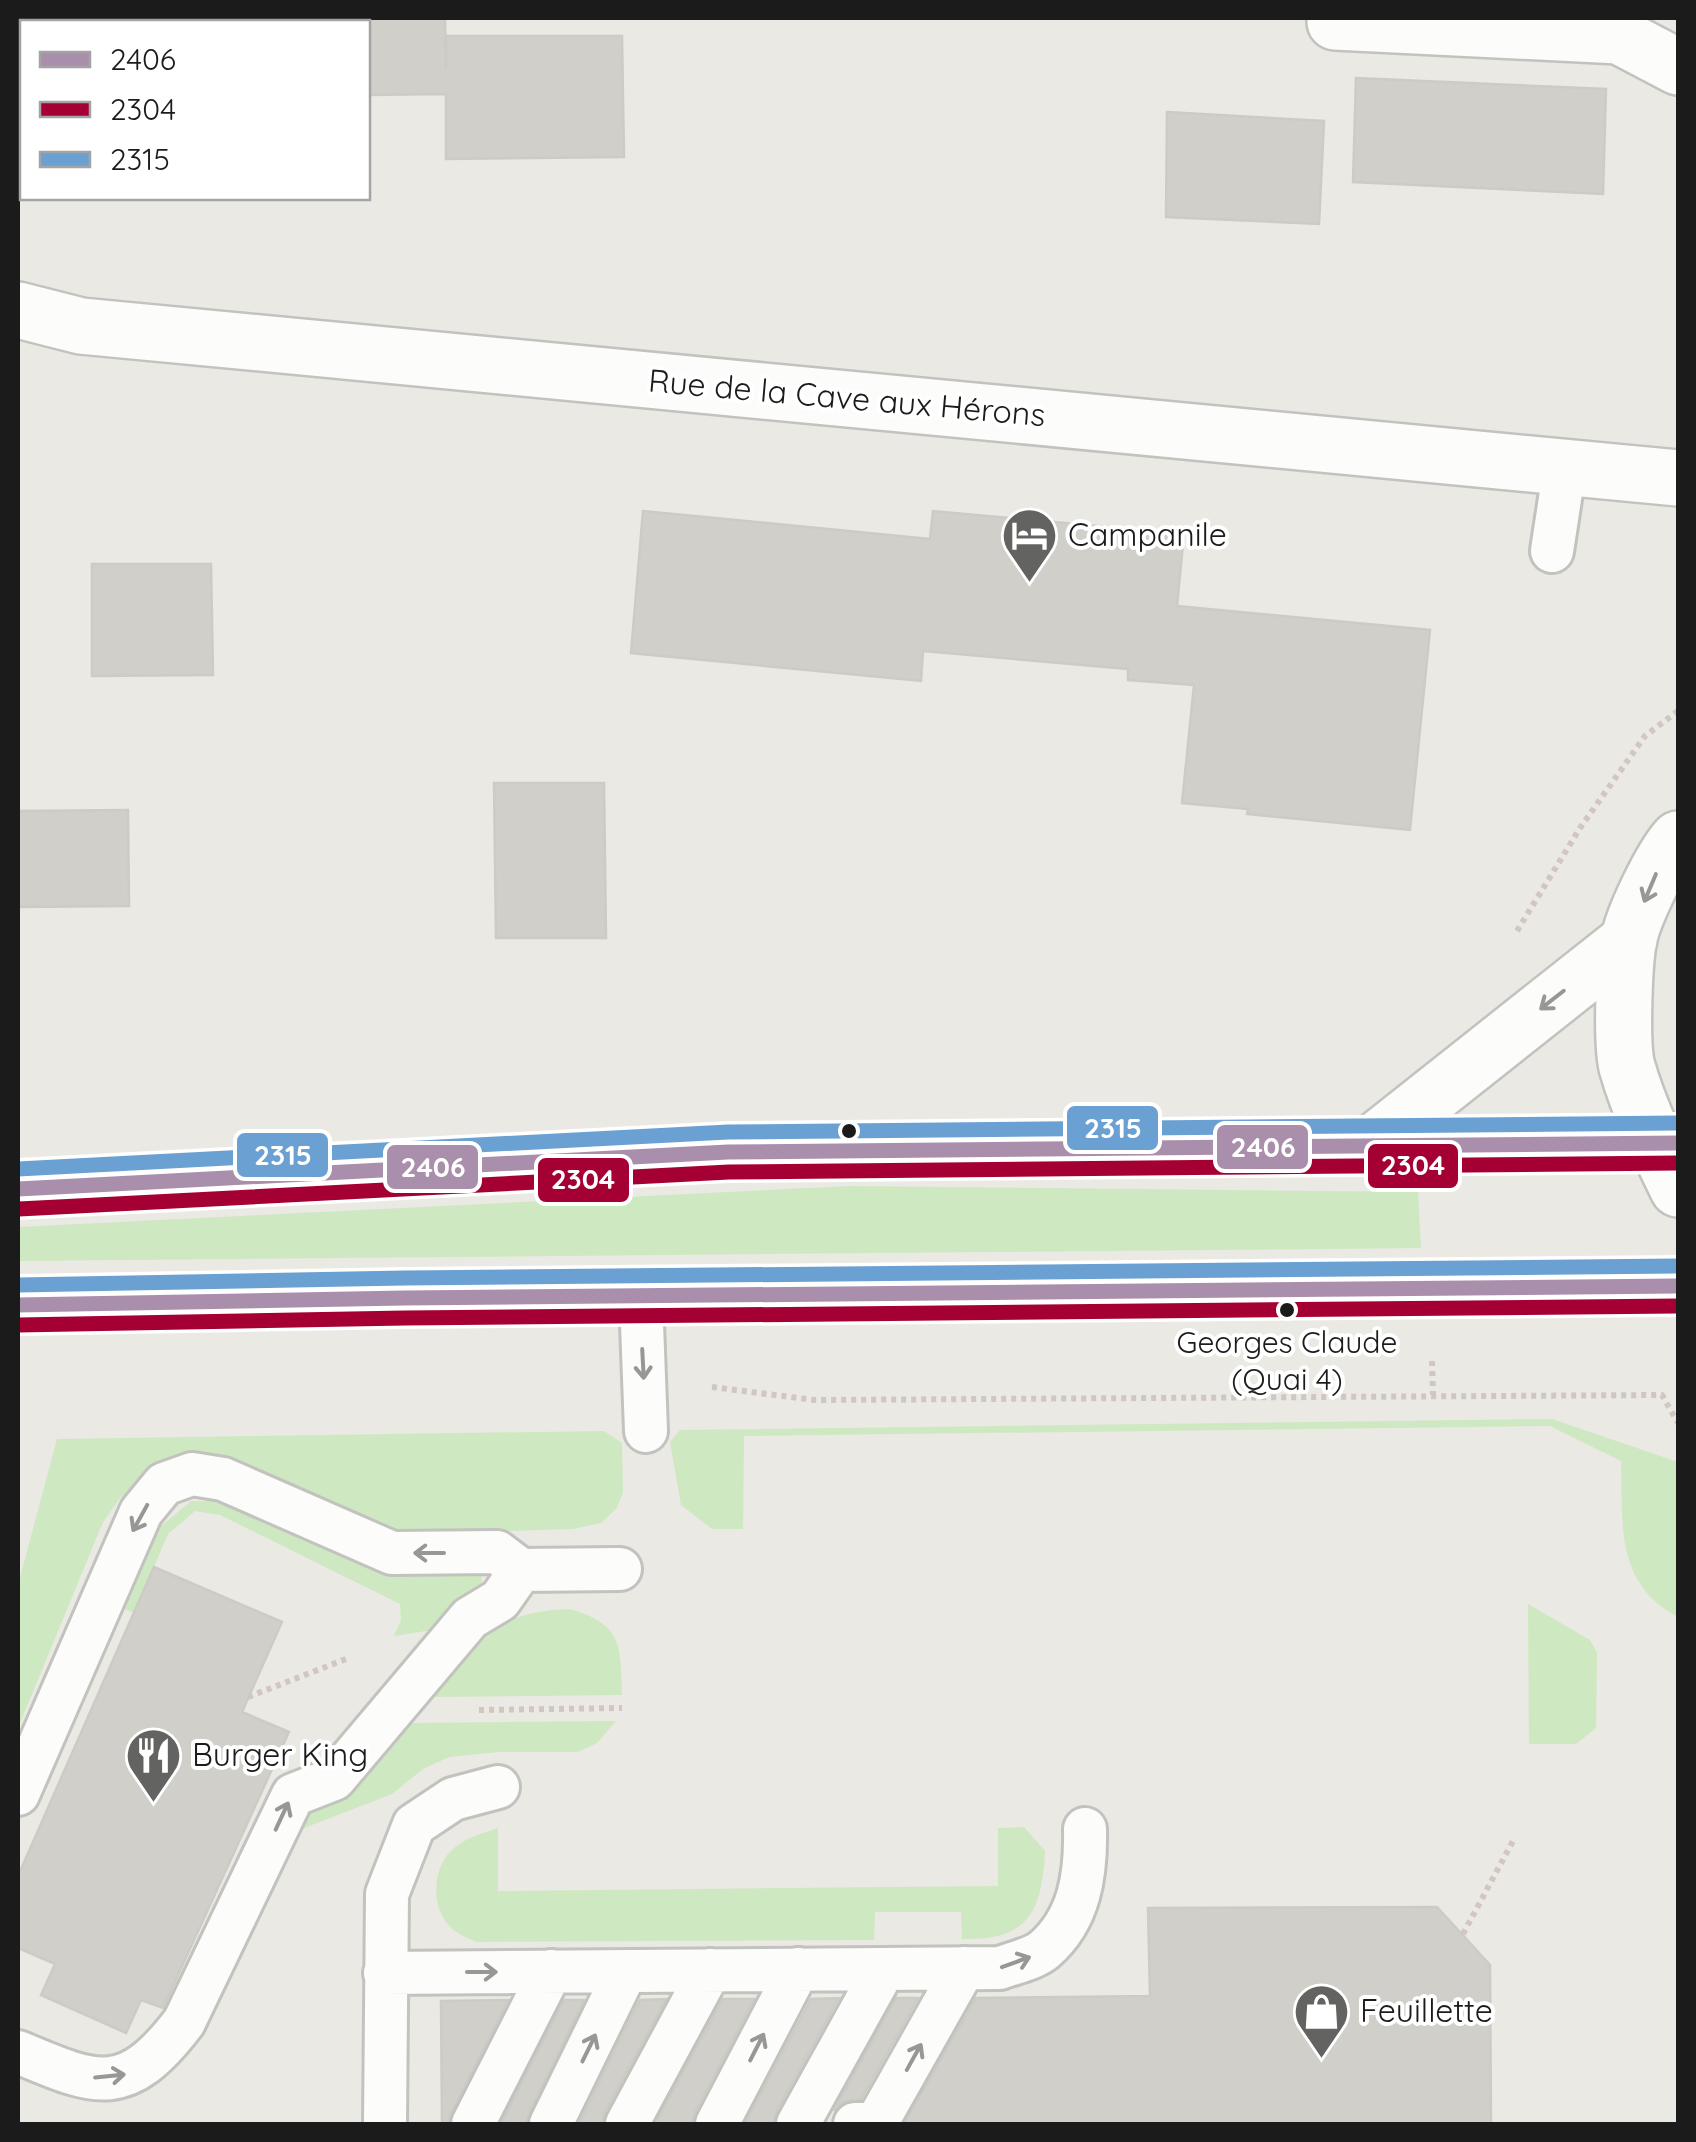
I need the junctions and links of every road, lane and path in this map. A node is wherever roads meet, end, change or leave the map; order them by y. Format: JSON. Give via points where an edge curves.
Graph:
{"nodes":[{"id":1,"x":1335,"y":18,"type":"edge"},
{"id":2,"x":1678,"y":67,"type":"edge"},
{"id":3,"x":18,"y":310,"type":"edge"},
{"id":4,"x":1565,"y":466,"type":"junction"},
{"id":5,"x":1678,"y":478,"type":"edge"},
{"id":6,"x":1552,"y":551,"type":"dead end"},
{"id":7,"x":1678,"y":711,"type":"edge"},
{"id":8,"x":1678,"y":839,"type":"edge"},
{"id":9,"x":1510,"y":940,"type":"dead end"},
{"id":10,"x":1628,"y":940,"type":"junction"},
{"id":11,"x":1368,"y":1146,"type":"junction"},
{"id":12,"x":1671,"y":1159,"type":"edge"},
{"id":13,"x":18,"y":1189,"type":"edge"},
{"id":14,"x":1678,"y":1286,"type":"edge"},
{"id":15,"x":641,"y":1297,"type":"junction"},
{"id":16,"x":18,"y":1305,"type":"edge"},
{"id":17,"x":701,"y":1385,"type":"dead end"},
{"id":18,"x":1678,"y":1423,"type":"edge"},
{"id":19,"x":646,"y":1432,"type":"dead end"},
{"id":20,"x":620,"y":1569,"type":"dead end"},
{"id":21,"x":521,"y":1570,"type":"junction"},
{"id":22,"x":362,"y":1653,"type":"dead end"},
{"id":23,"x":248,"y":1698,"type":"dead end"},
{"id":24,"x":622,"y":1708,"type":"dead end"},
{"id":25,"x":468,"y":1710,"type":"dead end"},
{"id":26,"x":498,"y":1786,"type":"dead end"},
{"id":27,"x":18,"y":1794,"type":"edge"},
{"id":28,"x":1086,"y":1829,"type":"dead end"},
{"id":29,"x":1514,"y":1839,"type":"dead end"},
{"id":30,"x":1463,"y":1934,"type":"dead end"},
{"id":31,"x":964,"y":1968,"type":"junction"},
{"id":32,"x":798,"y":1969,"type":"junction"},
{"id":33,"x":884,"y":1969,"type":"junction"},
{"id":34,"x":710,"y":1970,"type":"junction"},
{"id":35,"x":626,"y":1971,"type":"junction"},
{"id":36,"x":385,"y":1972,"type":"junction"},
{"id":37,"x":551,"y":1972,"type":"junction"},
{"id":38,"x":18,"y":2052,"type":"edge"},
{"id":39,"x":385,"y":2124,"type":"edge"},
{"id":40,"x":473,"y":2124,"type":"edge"},
{"id":41,"x":551,"y":2124,"type":"edge"},
{"id":42,"x":627,"y":2124,"type":"edge"},
{"id":43,"x":717,"y":2124,"type":"edge"},
{"id":44,"x":798,"y":2124,"type":"edge"},
{"id":45,"x":856,"y":2124,"type":"edge"}],
"edges":[{"from":1,"to":2,"type":"street","via":[[1619,36]]},
{"from":3,"to":4,"type":"street","name":"Rue de la Cave aux Hérons","via":[[81,326]]},
{"from":4,"to":5,"type":"street","name":"Rue de la Cave aux Hérons"},
{"from":4,"to":6,"type":"lane"},
{"from":7,"to":9,"type":"path","via":[[1645,736]]},
{"from":8,"to":10,"type":"street","one_way":true,"via":[[1664,854]]},
{"from":10,"to":11,"type":"street","one_way":true},
{"from":10,"to":12,"type":"street","via":[[1626,1064]]},
{"from":11,"to":12,"type":"main road"},
{"from":11,"to":13,"type":"main road","via":[[728,1152]]},
{"from":14,"to":15,"type":"main road"},
{"from":15,"to":16,"type":"main road"},
{"from":15,"to":19,"type":"lane","one_way":true},
{"from":17,"to":18,"type":"path","via":[[814,1400],[1662,1395]]},
{"from":20,"to":21,"type":"lane"},
{"from":21,"to":27,"type":"lane","one_way":true,"via":[[497,1552],[392,1553],[223,1479],[192,1474],[164,1484],[141,1512]]},
{"from":38,"to":21,"type":"lane","one_way":true,"via":[[76,2077],[111,2080],[162,2051],[184,2022],[292,1795],[334,1780],[470,1618],[500,1600]]},
{"from":22,"to":23,"type":"path"},
{"from":24,"to":25,"type":"path"},
{"from":26,"to":36,"type":"lane","via":[[453,1799],[414,1825],[387,1894]]},
{"from":31,"to":28,"type":"lane","one_way":true,"via":[[1000,1968],[1042,1952],[1072,1916],[1086,1868]]},
{"from":29,"to":30,"type":"path"},
{"from":31,"to":33,"type":"lane"},
{"from":45,"to":31,"type":"lane","one_way":true,"via":[[876,2124]]},
{"from":32,"to":33,"type":"lane"},
{"from":32,"to":34,"type":"lane"},
{"from":43,"to":32,"type":"lane","one_way":true},
{"from":33,"to":44,"type":"lane"},
{"from":34,"to":35,"type":"lane"},
{"from":34,"to":42,"type":"lane"},
{"from":35,"to":37,"type":"lane"},
{"from":41,"to":35,"type":"lane","one_way":true},
{"from":36,"to":37,"type":"lane","one_way":true},
{"from":36,"to":39,"type":"lane"},
{"from":37,"to":40,"type":"lane"}]}
